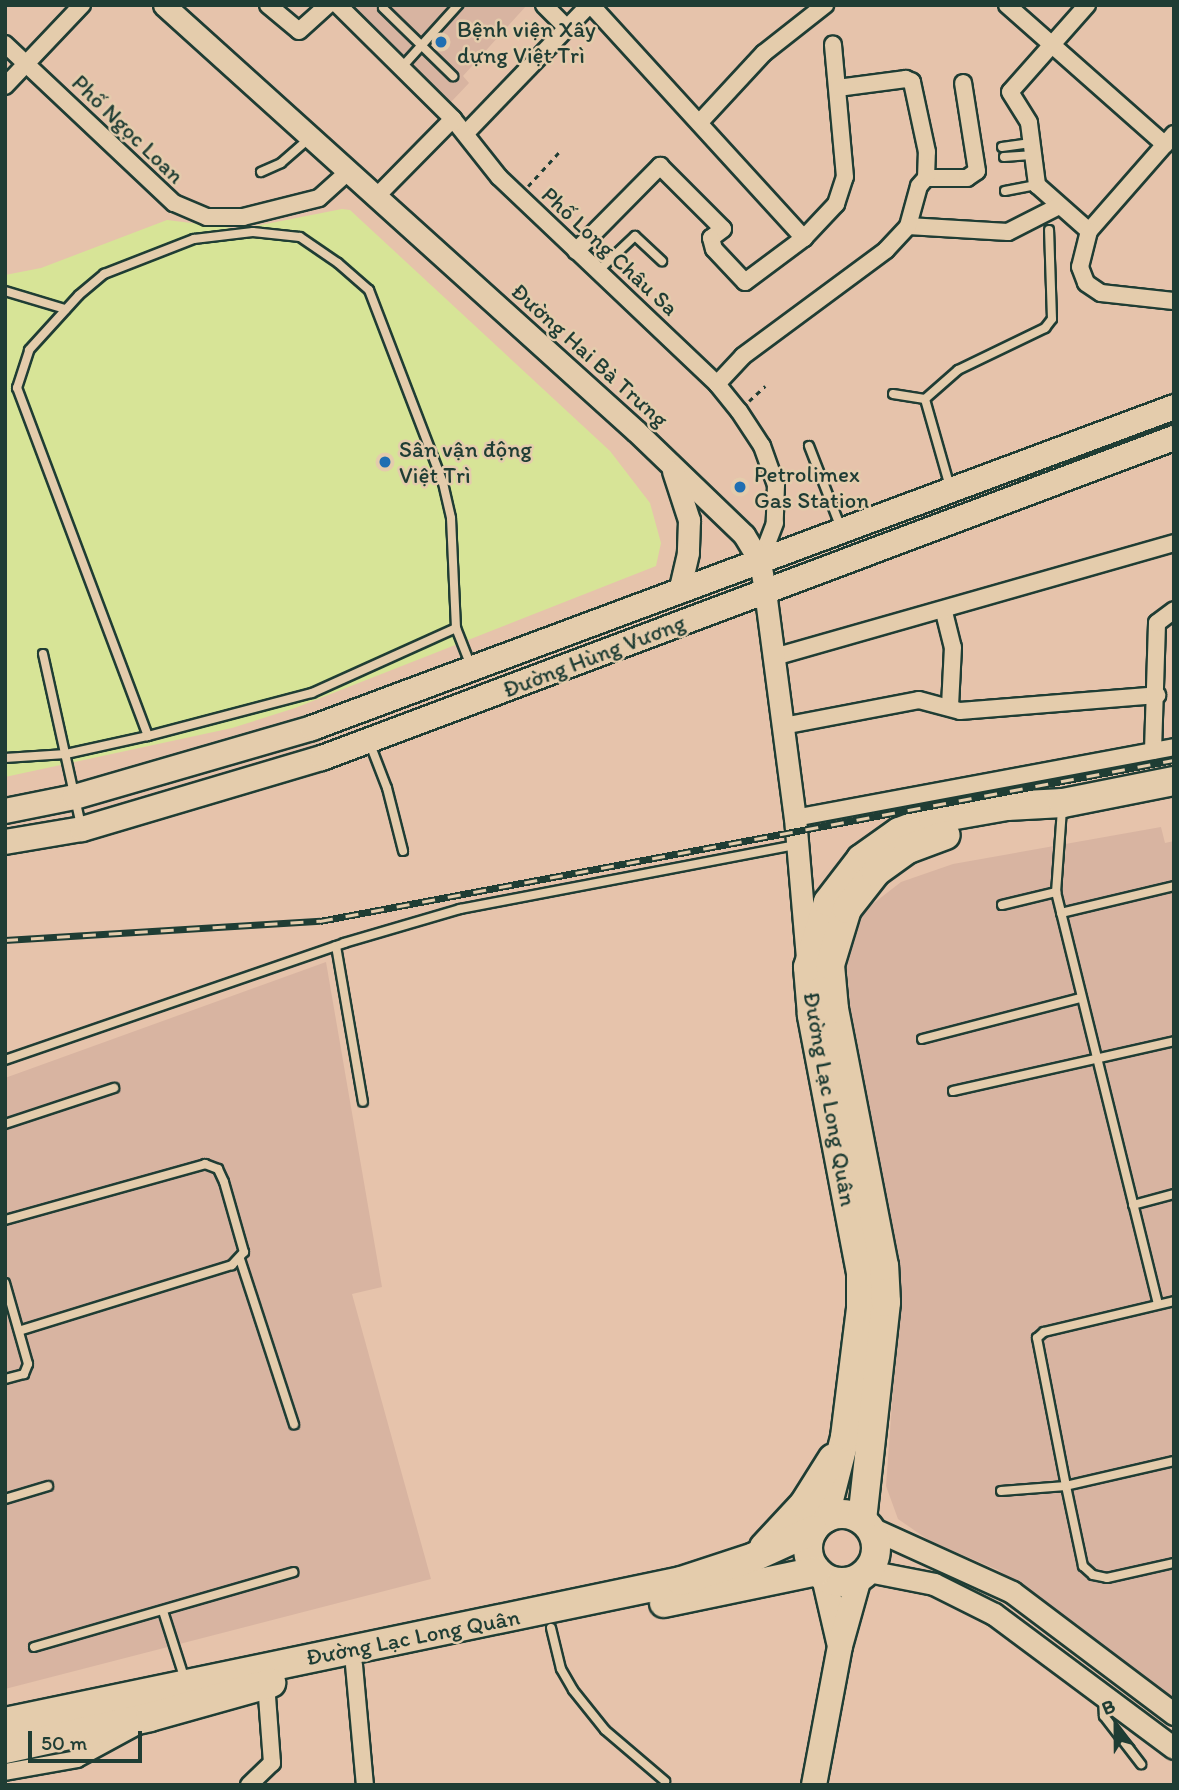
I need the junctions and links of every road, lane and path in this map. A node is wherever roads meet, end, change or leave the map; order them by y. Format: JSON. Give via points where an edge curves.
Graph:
{"nodes":[{"id":1,"x":82,"y":5,"type":"edge"},
{"id":2,"x":164,"y":5,"type":"edge"},
{"id":3,"x":268,"y":5,"type":"edge"},
{"id":4,"x":328,"y":5,"type":"edge"},
{"id":5,"x":338,"y":5,"type":"edge"},
{"id":6,"x":458,"y":5,"type":"edge"},
{"id":7,"x":544,"y":5,"type":"edge"},
{"id":8,"x":590,"y":5,"type":"edge"},
{"id":9,"x":825,"y":5,"type":"edge"},
{"id":10,"x":1007,"y":5,"type":"edge"},
{"id":11,"x":1087,"y":5,"type":"edge"},
{"id":12,"x":383,"y":8,"type":"dead end"},
{"id":13,"x":567,"y":28,"type":"junction"},
{"id":14,"x":5,"y":44,"type":"edge"},
{"id":15,"x":833,"y":45,"type":"dead end"},
{"id":16,"x":1051,"y":45,"type":"junction"},
{"id":17,"x":422,"y":46,"type":"junction"},
{"id":18,"x":27,"y":63,"type":"junction"},
{"id":19,"x":402,"y":67,"type":"junction"},
{"id":20,"x":453,"y":76,"type":"dead end"},
{"id":21,"x":963,"y":83,"type":"dead end"},
{"id":22,"x":5,"y":86,"type":"edge"},
{"id":23,"x":838,"y":88,"type":"junction"},
{"id":24,"x":453,"y":118,"type":"junction"},
{"id":25,"x":700,"y":122,"type":"junction"},
{"id":26,"x":466,"y":133,"type":"junction"},
{"id":27,"x":310,"y":138,"type":"junction"},
{"id":28,"x":1169,"y":140,"type":"edge"},
{"id":29,"x":1002,"y":147,"type":"dead end"},
{"id":30,"x":1031,"y":149,"type":"junction"},
{"id":31,"x":561,"y":150,"type":"dead end"},
{"id":32,"x":1004,"y":157,"type":"dead end"},
{"id":33,"x":261,"y":172,"type":"dead end"},
{"id":34,"x":348,"y":172,"type":"junction"},
{"id":35,"x":926,"y":178,"type":"junction"},
{"id":36,"x":1037,"y":185,"type":"junction"},
{"id":37,"x":1006,"y":191,"type":"dead end"},
{"id":38,"x":518,"y":196,"type":"junction"},
{"id":39,"x":375,"y":198,"type":"junction"},
{"id":40,"x":1059,"y":206,"type":"junction"},
{"id":41,"x":908,"y":226,"type":"junction"},
{"id":42,"x":1049,"y":230,"type":"dead end"},
{"id":43,"x":1089,"y":232,"type":"junction"},
{"id":44,"x":804,"y":238,"type":"junction"},
{"id":45,"x":576,"y":251,"type":"junction"},
{"id":46,"x":662,"y":261,"type":"dead end"},
{"id":47,"x":598,"y":271,"type":"junction"},
{"id":48,"x":5,"y":291,"type":"edge"},
{"id":49,"x":1174,"y":301,"type":"edge"},
{"id":50,"x":65,"y":309,"type":"junction"},
{"id":51,"x":717,"y":384,"type":"junction"},
{"id":52,"x":765,"y":386,"type":"dead end"},
{"id":53,"x":893,"y":394,"type":"dead end"},
{"id":54,"x":925,"y":398,"type":"junction"},
{"id":55,"x":1174,"y":407,"type":"edge"},
{"id":56,"x":739,"y":411,"type":"junction"},
{"id":57,"x":1174,"y":438,"type":"edge"},
{"id":58,"x":809,"y":446,"type":"dead end"},
{"id":59,"x":670,"y":463,"type":"junction"},
{"id":60,"x":951,"y":490,"type":"junction"},
{"id":61,"x":842,"y":530,"type":"junction"},
{"id":62,"x":1174,"y":543,"type":"edge"},
{"id":63,"x":760,"y":562,"type":"junction"},
{"id":64,"x":765,"y":591,"type":"junction"},
{"id":65,"x":679,"y":592,"type":"junction"},
{"id":66,"x":1174,"y":610,"type":"edge"},
{"id":67,"x":944,"y":612,"type":"junction"},
{"id":68,"x":456,"y":628,"type":"junction"},
{"id":69,"x":43,"y":654,"type":"dead end"},
{"id":70,"x":774,"y":656,"type":"junction"},
{"id":71,"x":472,"y":668,"type":"junction"},
{"id":72,"x":1157,"y":695,"type":"junction"},
{"id":73,"x":950,"y":707,"type":"junction"},
{"id":74,"x":783,"y":726,"type":"junction"},
{"id":75,"x":148,"y":736,"type":"junction"},
{"id":76,"x":369,"y":741,"type":"junction"},
{"id":77,"x":1174,"y":747,"type":"edge"},
{"id":78,"x":1153,"y":751,"type":"junction"},
{"id":79,"x":66,"y":754,"type":"junction"},
{"id":80,"x":5,"y":758,"type":"edge"},
{"id":81,"x":1174,"y":781,"type":"edge"},
{"id":82,"x":75,"y":797,"type":"junction"},
{"id":83,"x":1063,"y":803,"type":"junction"},
{"id":84,"x":5,"y":811,"type":"edge"},
{"id":85,"x":795,"y":818,"type":"junction"},
{"id":86,"x":82,"y":829,"type":"junction"},
{"id":87,"x":5,"y":842,"type":"edge"},
{"id":88,"x":798,"y":844,"type":"junction"},
{"id":89,"x":403,"y":851,"type":"dead end"},
{"id":90,"x":1174,"y":886,"type":"edge"},
{"id":91,"x":1056,"y":892,"type":"junction"},
{"id":92,"x":1002,"y":905,"type":"dead end"},
{"id":93,"x":1061,"y":913,"type":"junction"},
{"id":94,"x":820,"y":927,"type":"junction"},
{"id":95,"x":336,"y":946,"type":"junction"},
{"id":96,"x":819,"y":966,"type":"junction"},
{"id":97,"x":1081,"y":998,"type":"junction"},
{"id":98,"x":922,"y":1039,"type":"dead end"},
{"id":99,"x":1174,"y":1041,"type":"edge"},
{"id":100,"x":1095,"y":1058,"type":"junction"},
{"id":101,"x":5,"y":1060,"type":"edge"},
{"id":102,"x":114,"y":1088,"type":"dead end"},
{"id":103,"x":953,"y":1091,"type":"dead end"},
{"id":104,"x":363,"y":1102,"type":"dead end"},
{"id":105,"x":5,"y":1124,"type":"edge"},
{"id":106,"x":1174,"y":1194,"type":"edge"},
{"id":107,"x":1132,"y":1205,"type":"junction"},
{"id":108,"x":5,"y":1220,"type":"edge"},
{"id":109,"x":240,"y":1259,"type":"junction"},
{"id":110,"x":5,"y":1283,"type":"edge"},
{"id":111,"x":1174,"y":1301,"type":"edge"},
{"id":112,"x":1158,"y":1304,"type":"junction"},
{"id":113,"x":19,"y":1331,"type":"junction"},
{"id":114,"x":5,"y":1379,"type":"edge"},
{"id":115,"x":294,"y":1424,"type":"dead end"},
{"id":116,"x":845,"y":1437,"type":"junction"},
{"id":117,"x":1174,"y":1461,"type":"edge"},
{"id":118,"x":48,"y":1486,"type":"dead end"},
{"id":119,"x":1066,"y":1486,"type":"junction"},
{"id":120,"x":1001,"y":1492,"type":"dead end"},
{"id":121,"x":5,"y":1499,"type":"edge"},
{"id":122,"x":865,"y":1524,"type":"junction"},
{"id":123,"x":819,"y":1525,"type":"junction"},
{"id":124,"x":754,"y":1558,"type":"junction"},
{"id":125,"x":1174,"y":1563,"type":"edge"},
{"id":126,"x":293,"y":1572,"type":"dead end"},
{"id":127,"x":820,"y":1574,"type":"junction"},
{"id":128,"x":863,"y":1574,"type":"junction"},
{"id":129,"x":163,"y":1611,"type":"junction"},
{"id":130,"x":551,"y":1628,"type":"junction"},
{"id":131,"x":434,"y":1641,"type":"junction"},
{"id":132,"x":840,"y":1646,"type":"junction"},
{"id":133,"x":34,"y":1647,"type":"dead end"},
{"id":134,"x":354,"y":1665,"type":"junction"},
{"id":135,"x":186,"y":1683,"type":"junction"},
{"id":136,"x":266,"y":1684,"type":"junction"},
{"id":137,"x":1105,"y":1697,"type":"junction"},
{"id":138,"x":1174,"y":1714,"type":"edge"},
{"id":139,"x":150,"y":1717,"type":"junction"},
{"id":140,"x":5,"y":1722,"type":"edge"},
{"id":141,"x":1174,"y":1748,"type":"edge"},
{"id":142,"x":5,"y":1749,"type":"edge"},
{"id":143,"x":1141,"y":1764,"type":"dead end"},
{"id":144,"x":5,"y":1772,"type":"edge"},
{"id":145,"x":665,"y":1781,"type":"dead end"},
{"id":146,"x":249,"y":1785,"type":"edge"},
{"id":147,"x":365,"y":1785,"type":"edge"},
{"id":148,"x":814,"y":1785,"type":"edge"}],
"edges":[{"from":1,"to":18,"type":"street"},
{"from":2,"to":27,"type":"street","name":"Đường Hai Bà Trưng"},
{"from":3,"to":4,"type":"street","via":[[299,31]]},
{"from":5,"to":19,"type":"street","name":"Phố Long Châu Sa"},
{"from":6,"to":17,"type":"lane"},
{"from":7,"to":13,"type":"street"},
{"from":8,"to":13,"type":"street"},
{"from":8,"to":25,"type":"street"},
{"from":9,"to":25,"type":"street","via":[[764,53]]},
{"from":10,"to":16,"type":"street"},
{"from":11,"to":16,"type":"street"},
{"from":12,"to":17,"type":"lane"},
{"from":13,"to":26,"type":"street"},
{"from":14,"to":18,"type":"street","name":"Phố Ngọc Loan"},
{"from":15,"to":23,"type":"street"},
{"from":16,"to":28,"type":"street"},
{"from":16,"to":30,"type":"street","via":[[1010,92],[1026,114]]},
{"from":17,"to":19,"type":"lane"},
{"from":17,"to":20,"type":"lane"},
{"from":18,"to":22,"type":"street"},
{"from":18,"to":34,"type":"street","name":"Phố Ngọc Loan","via":[[174,203],[207,217],[243,217],[319,198]]},
{"from":19,"to":24,"type":"street","name":"Phố Long Châu Sa"},
{"from":21,"to":35,"type":"street","via":[[977,171],[967,178]]},
{"from":23,"to":35,"type":"street","via":[[912,82],[925,134]]},
{"from":23,"to":44,"type":"street","via":[[843,193]]},
{"from":24,"to":26,"type":"street","name":"Phố Long Châu Sa"},
{"from":24,"to":39,"type":"street"},
{"from":25,"to":44,"type":"street"},
{"from":26,"to":38,"type":"street","name":"Phố Long Châu Sa"},
{"from":27,"to":33,"type":"lane","via":[[281,163]]},
{"from":27,"to":34,"type":"street","name":"Đường Hai Bà Trưng"},
{"from":28,"to":43,"type":"street"},
{"from":29,"to":30,"type":"lane"},
{"from":30,"to":32,"type":"lane"},
{"from":30,"to":36,"type":"street"},
{"from":31,"to":38,"type":"path"},
{"from":34,"to":39,"type":"street","name":"Đường Hai Bà Trưng"},
{"from":35,"to":41,"type":"street","via":[[919,186]]},
{"from":36,"to":37,"type":"lane"},
{"from":36,"to":40,"type":"street"},
{"from":38,"to":45,"type":"street","name":"Phố Long Châu Sa"},
{"from":39,"to":59,"type":"street","name":"Đường Hai Bà Trưng"},
{"from":40,"to":41,"type":"street","via":[[1008,232]]},
{"from":40,"to":43,"type":"street"},
{"from":41,"to":51,"type":"street","via":[[886,250],[748,352]]},
{"from":42,"to":54,"type":"lane","via":[[1052,319],[1045,328],[958,370]]},
{"from":43,"to":49,"type":"street","via":[[1080,267],[1086,283],[1101,293]]},
{"from":44,"to":45,"type":"street","via":[[745,282],[714,249],[711,238],[723,229],[660,166]]},
{"from":45,"to":47,"type":"street","name":"Phố Long Châu Sa"},
{"from":46,"to":47,"type":"lane","via":[[635,236]]},
{"from":47,"to":51,"type":"street","name":"Phố Long Châu Sa"},
{"from":48,"to":50,"type":"lane"},
{"from":50,"to":68,"type":"lane","via":[[104,274],[194,239],[253,232],[300,237],[338,263],[369,290],[443,483],[452,518]]},
{"from":50,"to":75,"type":"lane","via":[[29,350],[18,388]]},
{"from":51,"to":56,"type":"street","name":"Phố Long Châu Sa"},
{"from":52,"to":56,"type":"path"},
{"from":53,"to":54,"type":"lane"},
{"from":54,"to":60,"type":"lane"},
{"from":55,"to":60,"type":"main road","name":"Đường Hùng Vương"},
{"from":56,"to":63,"type":"street","name":"Phố Long Châu Sa","via":[[762,446],[776,485],[775,523]]},
{"from":57,"to":64,"type":"main road","name":"Đường Hùng Vương"},
{"from":58,"to":61,"type":"lane"},
{"from":59,"to":63,"type":"street","name":"Đường Hai Bà Trưng","via":[[737,526]]},
{"from":59,"to":65,"type":"street","via":[[689,520]]},
{"from":60,"to":61,"type":"main road","name":"Đường Hùng Vương"},
{"from":61,"to":63,"type":"main road","name":"Đường Hùng Vương"},
{"from":62,"to":67,"type":"street"},
{"from":63,"to":64,"type":"street","name":"Đường Hai Bà Trưng"},
{"from":63,"to":65,"type":"main road","name":"Đường Hùng Vương"},
{"from":64,"to":70,"type":"street","name":"Đường Hai Bà Trưng"},
{"from":64,"to":76,"type":"main road","name":"Đường Hùng Vương"},
{"from":65,"to":71,"type":"main road","name":"Đường Hùng Vương"},
{"from":66,"to":72,"type":"street","via":[[1157,623]]},
{"from":67,"to":70,"type":"street"},
{"from":67,"to":73,"type":"street","via":[[953,648]]},
{"from":68,"to":71,"type":"lane"},
{"from":68,"to":75,"type":"lane","via":[[312,693]]},
{"from":69,"to":79,"type":"lane"},
{"from":70,"to":74,"type":"street","name":"Đường Hai Bà Trưng"},
{"from":71,"to":82,"type":"main road","name":"Đường Hùng Vương","via":[[312,727]]},
{"from":72,"to":73,"type":"street","via":[[1024,707]]},
{"from":72,"to":78,"type":"street"},
{"from":73,"to":74,"type":"street","via":[[919,700]]},
{"from":74,"to":85,"type":"street","name":"Đường Hai Bà Trưng"},
{"from":75,"to":79,"type":"lane"},
{"from":76,"to":86,"type":"main road","name":"Đường Hùng Vương"},
{"from":76,"to":89,"type":"lane"},
{"from":77,"to":78,"type":"street"},
{"from":78,"to":85,"type":"street"},
{"from":79,"to":80,"type":"lane"},
{"from":79,"to":82,"type":"lane"},
{"from":81,"to":83,"type":"highway","name":"Đường Lạc Long Quân"},
{"from":82,"to":84,"type":"main road","name":"Đường Hùng Vương"},
{"from":82,"to":86,"type":"lane"},
{"from":83,"to":91,"type":"lane"},
{"from":83,"to":94,"type":"highway","name":"Đường Lạc Long Quân","via":[[1007,806],[933,819],[899,832],[861,859],[828,902]]},
{"from":83,"to":96,"type":"highway","name":"Đường Lạc Long Quân","via":[[1009,824],[937,836],[887,864],[848,909]]},
{"from":85,"to":88,"type":"street","name":"Đường Hai Bà Trưng"},
{"from":86,"to":87,"type":"main road","name":"Đường Hùng Vương"},
{"from":88,"to":94,"type":"street","name":"Đường Hai Bà Trưng"},
{"from":88,"to":95,"type":"lane","via":[[460,909]]},
{"from":88,"to":96,"type":"street","name":"Đường Hai Bà Trưng"},
{"from":90,"to":93,"type":"lane"},
{"from":91,"to":92,"type":"lane"},
{"from":91,"to":93,"type":"lane"},
{"from":93,"to":97,"type":"lane"},
{"from":94,"to":96,"type":"highway","name":"Đường Lạc Long Quân"},
{"from":95,"to":101,"type":"lane"},
{"from":95,"to":104,"type":"lane"},
{"from":96,"to":116,"type":"highway","name":"Đường Lạc Long Quân","via":[[812,1015],[861,1273],[858,1349]]},
{"from":96,"to":122,"type":"highway","name":"Đường Lạc Long Quân","via":[[834,1009],[885,1278]]},
{"from":97,"to":98,"type":"lane"},
{"from":97,"to":100,"type":"lane"},
{"from":99,"to":100,"type":"lane"},
{"from":100,"to":103,"type":"lane"},
{"from":100,"to":107,"type":"lane"},
{"from":102,"to":105,"type":"lane"},
{"from":106,"to":107,"type":"lane"},
{"from":107,"to":112,"type":"lane"},
{"from":108,"to":109,"type":"lane","via":[[205,1164],[218,1169],[225,1182],[244,1252]]},
{"from":109,"to":113,"type":"lane"},
{"from":109,"to":115,"type":"lane"},
{"from":110,"to":113,"type":"lane"},
{"from":111,"to":112,"type":"lane"},
{"from":112,"to":119,"type":"lane","via":[[1044,1332],[1037,1338]]},
{"from":113,"to":114,"type":"lane","via":[[28,1364],[24,1374]]},
{"from":116,"to":123,"type":"highway","name":"Đường Lạc Long Quân"},
{"from":116,"to":124,"type":"highway","via":[[804,1504]]},
{"from":117,"to":119,"type":"lane"},
{"from":118,"to":121,"type":"lane"},
{"from":119,"to":120,"type":"lane"},
{"from":119,"to":125,"type":"lane","via":[[1083,1566],[1093,1575],[1107,1578]]},
{"from":122,"to":123,"type":"highway","via":[[843,1514]]},
{"from":122,"to":128,"type":"highway","via":[[876,1549]]},
{"from":122,"to":138,"type":"street","via":[[1012,1592]]},
{"from":123,"to":124,"type":"highway","name":"Đường Lạc Long Quân"},
{"from":123,"to":127,"type":"highway","via":[[808,1551]]},
{"from":124,"to":131,"type":"highway","name":"Đường Lạc Long Quân","via":[[681,1581]]},
{"from":126,"to":129,"type":"lane"},
{"from":127,"to":128,"type":"highway","via":[[841,1582]]},
{"from":127,"to":130,"type":"highway","name":"Đường Lạc Long Quân"},
{"from":127,"to":132,"type":"main road"},
{"from":128,"to":132,"type":"main road"},
{"from":128,"to":137,"type":"street","via":[[934,1584],[961,1596],[994,1614]]},
{"from":129,"to":133,"type":"lane"},
{"from":129,"to":135,"type":"lane"},
{"from":130,"to":131,"type":"highway","name":"Đường Lạc Long Quân"},
{"from":130,"to":145,"type":"lane","via":[[561,1669],[573,1690],[605,1730]]},
{"from":131,"to":134,"type":"highway","name":"Đường Lạc Long Quân"},
{"from":131,"to":135,"type":"highway","name":"Đường Lạc Long Quân"},
{"from":132,"to":148,"type":"main road"},
{"from":134,"to":136,"type":"highway","name":"Đường Lạc Long Quân"},
{"from":134,"to":147,"type":"street"},
{"from":135,"to":140,"type":"highway","name":"Đường Lạc Long Quân"},
{"from":136,"to":139,"type":"highway","name":"Đường Lạc Long Quân"},
{"from":136,"to":146,"type":"street","via":[[272,1763]]},
{"from":137,"to":141,"type":"street"},
{"from":137,"to":143,"type":"lane","via":[[1101,1703],[1104,1716]]},
{"from":139,"to":142,"type":"highway","name":"Đường Lạc Long Quân"},
{"from":139,"to":144,"type":"street","via":[[106,1747],[77,1759]]}]}
